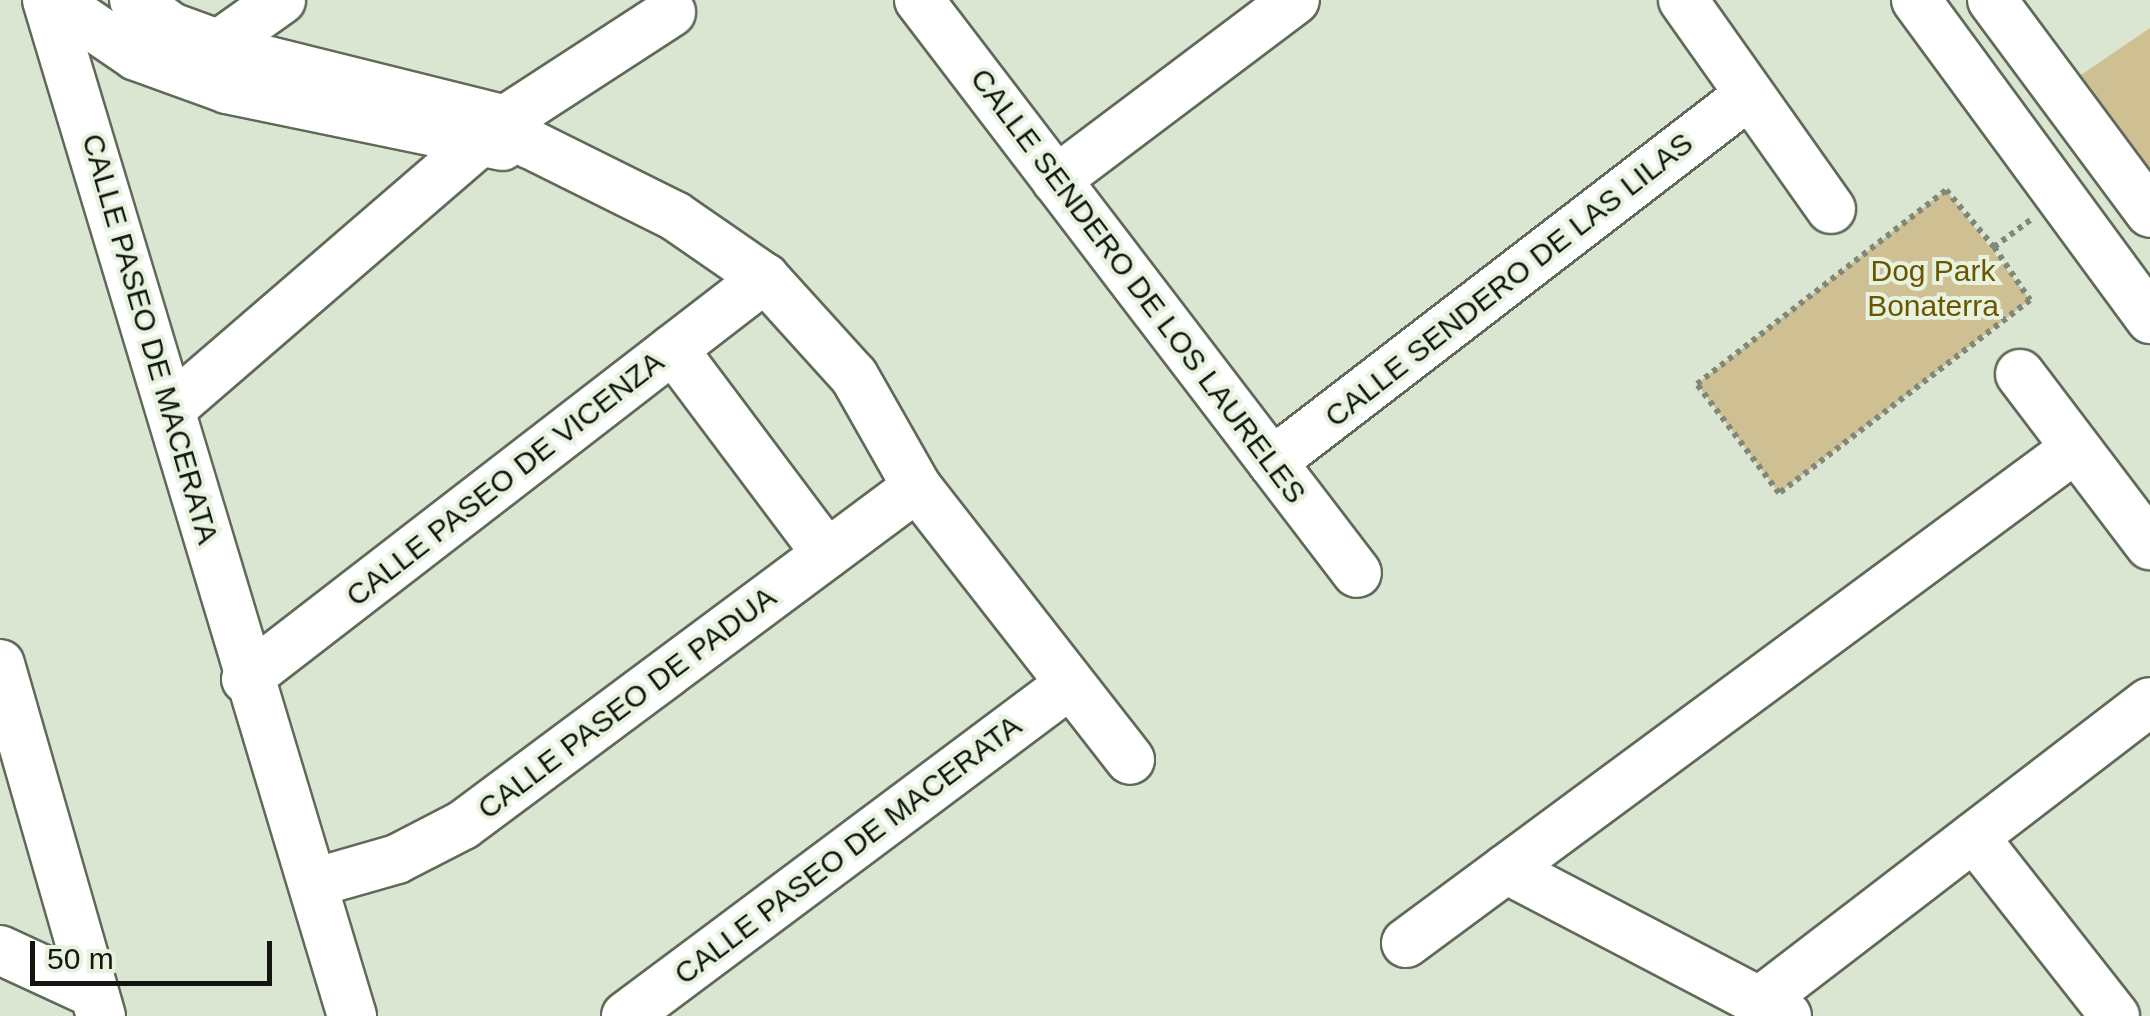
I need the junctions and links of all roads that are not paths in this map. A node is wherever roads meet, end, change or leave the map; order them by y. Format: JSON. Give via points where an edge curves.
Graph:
{"nodes":[{"id":1,"x":51,"y":0,"type":"edge"},
{"id":2,"x":134,"y":0,"type":"edge"},
{"id":3,"x":280,"y":0,"type":"edge"},
{"id":4,"x":919,"y":0,"type":"edge"},
{"id":5,"x":1295,"y":0,"type":"edge"},
{"id":6,"x":1683,"y":0,"type":"edge"},
{"id":7,"x":1916,"y":0,"type":"edge"},
{"id":8,"x":1992,"y":0,"type":"edge"},
{"id":9,"x":670,"y":12,"type":"dead end"},
{"id":10,"x":218,"y":44,"type":"junction"},
{"id":11,"x":180,"y":72,"type":"junction"},
{"id":12,"x":1745,"y":98,"type":"junction"},
{"id":13,"x":504,"y":137,"type":"junction"},
{"id":14,"x":1056,"y":180,"type":"junction"},
{"id":15,"x":1830,"y":209,"type":"dead end"},
{"id":16,"x":2150,"y":213,"type":"edge"},
{"id":17,"x":764,"y":278,"type":"junction"},
{"id":18,"x":2150,"y":318,"type":"edge"},
{"id":19,"x":672,"y":350,"type":"junction"},
{"id":20,"x":2020,"y":374,"type":"dead end"},
{"id":21,"x":175,"y":405,"type":"junction"},
{"id":22,"x":2072,"y":450,"type":"junction"},
{"id":23,"x":1272,"y":462,"type":"junction"},
{"id":24,"x":917,"y":487,"type":"junction"},
{"id":25,"x":2150,"y":545,"type":"edge"},
{"id":26,"x":827,"y":554,"type":"junction"},
{"id":27,"x":1356,"y":573,"type":"dead end"},
{"id":28,"x":2,"y":678,"type":"edge"},
{"id":29,"x":246,"y":679,"type":"junction"},
{"id":30,"x":1070,"y":684,"type":"junction"},
{"id":31,"x":2150,"y":702,"type":"edge"},
{"id":32,"x":1130,"y":760,"type":"dead end"},
{"id":33,"x":1974,"y":837,"type":"junction"},
{"id":34,"x":1506,"y":869,"type":"junction"},
{"id":35,"x":317,"y":882,"type":"junction"},
{"id":36,"x":1406,"y":943,"type":"dead end"},
{"id":37,"x":0,"y":950,"type":"edge"},
{"id":38,"x":97,"y":1004,"type":"edge"},
{"id":39,"x":1775,"y":1007,"type":"edge"},
{"id":40,"x":352,"y":1016,"type":"edge"},
{"id":41,"x":626,"y":1016,"type":"edge"},
{"id":42,"x":2115,"y":1016,"type":"edge"}],
"edges":[{"from":1,"to":11,"type":"street","via":[[136,56]]},
{"from":1,"to":21,"type":"street","name":"CALLE PASEO DE MACERATA"},
{"from":2,"to":10,"type":"street"},
{"from":3,"to":10,"type":"street"},
{"from":4,"to":14,"type":"street","name":"CALLE SENDERO DE LOS LAURELES"},
{"from":5,"to":14,"type":"street"},
{"from":6,"to":12,"type":"street"},
{"from":7,"to":18,"type":"street"},
{"from":8,"to":16,"type":"street"},
{"from":9,"to":13,"type":"street"},
{"from":10,"to":11,"type":"street"},
{"from":10,"to":13,"type":"street"},
{"from":11,"to":13,"type":"street"},
{"from":12,"to":15,"type":"street"},
{"from":12,"to":23,"type":"street","name":"CALLE SENDERO DE LAS LILAS"},
{"from":13,"to":17,"type":"street","via":[[675,216]]},
{"from":13,"to":21,"type":"street"},
{"from":14,"to":23,"type":"street","name":"CALLE SENDERO DE LOS LAURELES"},
{"from":17,"to":19,"type":"street","name":"CALLE PASEO DE VICENZA"},
{"from":17,"to":24,"type":"street","via":[[854,376]]},
{"from":19,"to":26,"type":"street"},
{"from":19,"to":29,"type":"street","name":"CALLE PASEO DE VICENZA"},
{"from":20,"to":22,"type":"street"},
{"from":21,"to":29,"type":"street","name":"CALLE PASEO DE MACERATA"},
{"from":22,"to":25,"type":"street"},
{"from":22,"to":34,"type":"street"},
{"from":23,"to":27,"type":"street","name":"CALLE SENDERO DE LOS LAURELES"},
{"from":24,"to":26,"type":"street","name":"CALLE PASEO DE PADUA"},
{"from":24,"to":30,"type":"street"},
{"from":26,"to":35,"type":"street","name":"CALLE PASEO DE PADUA","via":[[463,825],[397,859]]},
{"from":28,"to":38,"type":"street"},
{"from":29,"to":35,"type":"street","name":"CALLE PASEO DE MACERATA"},
{"from":30,"to":32,"type":"street"},
{"from":30,"to":41,"type":"street","name":"CALLE PASEO DE MACERATA"},
{"from":31,"to":33,"type":"street"},
{"from":33,"to":39,"type":"street"},
{"from":33,"to":42,"type":"street"},
{"from":34,"to":36,"type":"street"},
{"from":34,"to":39,"type":"street"},
{"from":35,"to":40,"type":"street","name":"CALLE PASEO DE MACERATA"},
{"from":37,"to":38,"type":"street"}]}
